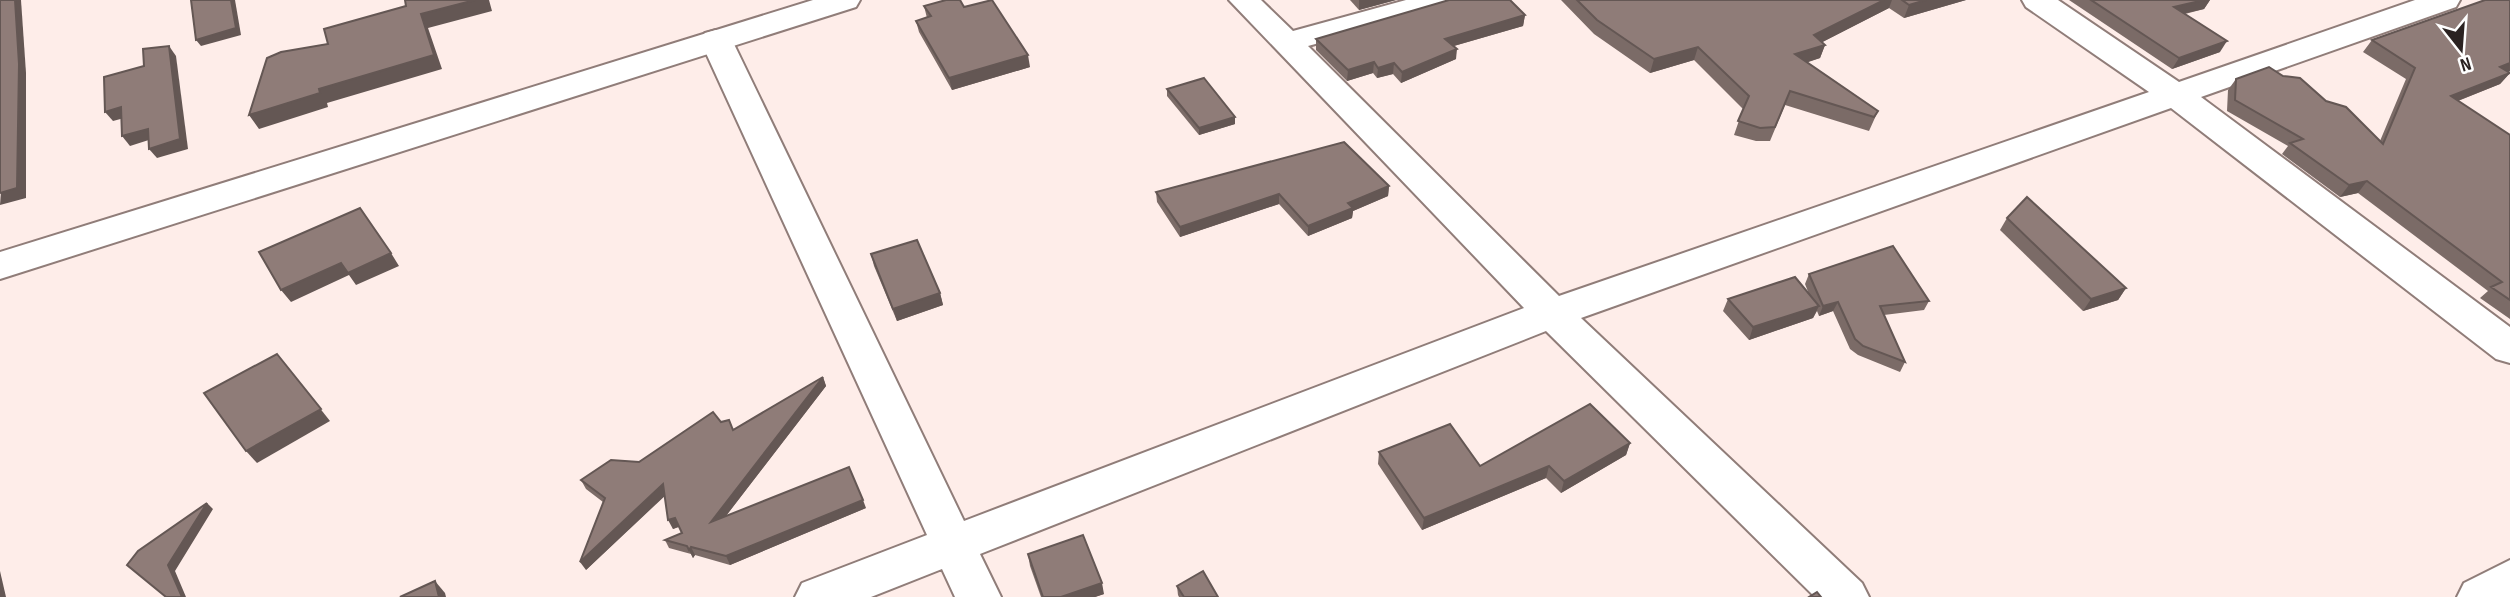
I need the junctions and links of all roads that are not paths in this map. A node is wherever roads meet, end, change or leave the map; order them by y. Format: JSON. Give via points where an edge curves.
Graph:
{"nodes":[{"id":1,"x":845,"y":0,"type":"edge"},
{"id":2,"x":1244,"y":0,"type":"edge"},
{"id":3,"x":1440,"y":0,"type":"edge"},
{"id":4,"x":2037,"y":0,"type":"edge"},
{"id":5,"x":2445,"y":0,"type":"edge"},
{"id":6,"x":716,"y":40,"type":"junction"},
{"id":7,"x":1285,"y":43,"type":"junction"},
{"id":8,"x":2175,"y":94,"type":"junction"},
{"id":9,"x":0,"y":266,"type":"edge"},
{"id":10,"x":1552,"y":313,"type":"junction"},
{"id":11,"x":2510,"y":348,"type":"edge"},
{"id":12,"x":955,"y":544,"type":"junction"},
{"id":13,"x":2510,"y":580,"type":"edge"},
{"id":14,"x":818,"y":597,"type":"edge"},
{"id":15,"x":978,"y":597,"type":"edge"},
{"id":16,"x":1846,"y":597,"type":"edge"},
{"id":17,"x":2480,"y":597,"type":"edge"}],
"edges":[{"from":1,"to":6,"type":"street"},
{"from":2,"to":7,"type":"street"},
{"from":3,"to":7,"type":"street"},
{"from":4,"to":8,"type":"street"},
{"from":5,"to":8,"type":"street"},
{"from":6,"to":9,"type":"street"},
{"from":6,"to":12,"type":"street"},
{"from":7,"to":10,"type":"street"},
{"from":8,"to":10,"type":"street"},
{"from":8,"to":11,"type":"street"},
{"from":10,"to":12,"type":"street"},
{"from":10,"to":16,"type":"street"},
{"from":12,"to":14,"type":"street"},
{"from":12,"to":15,"type":"street"},
{"from":13,"to":17,"type":"street"}]}
